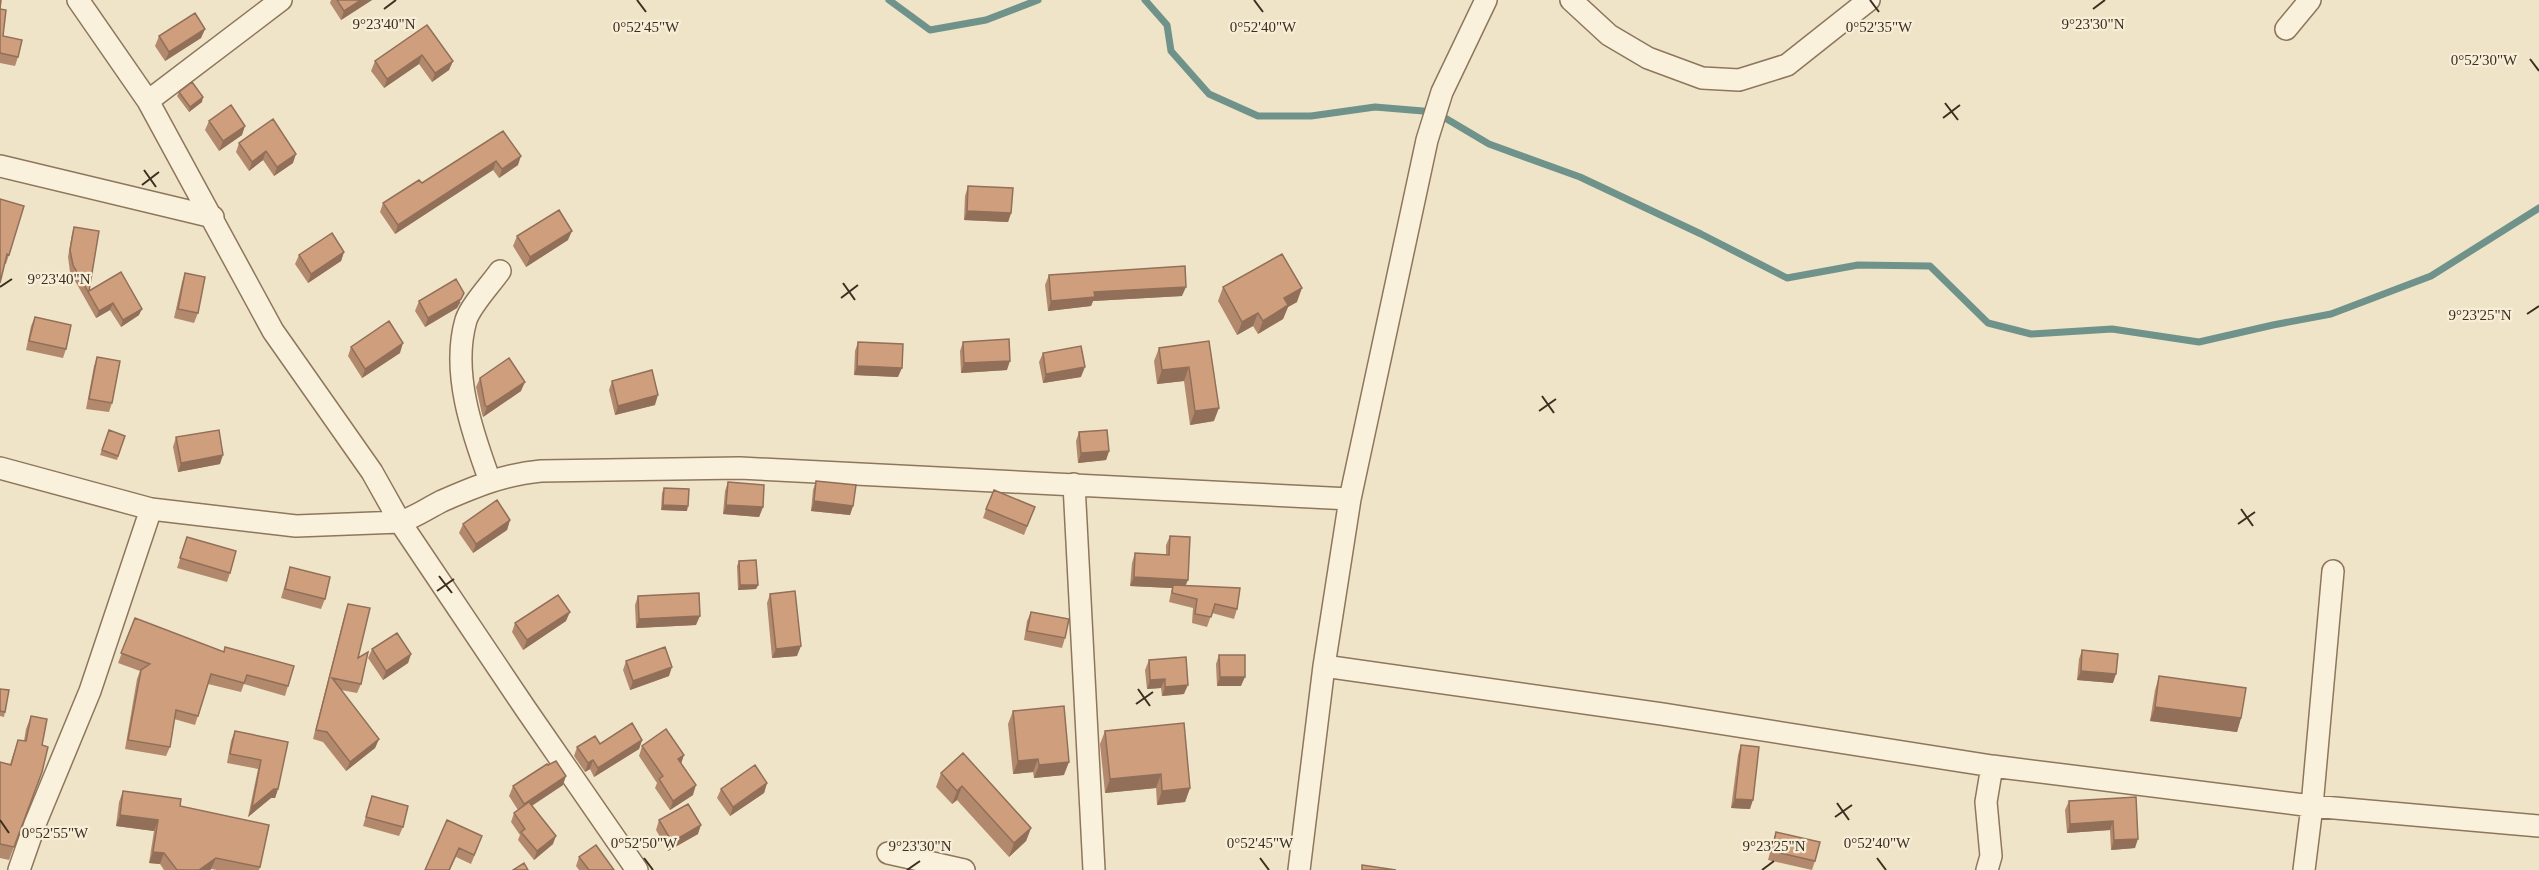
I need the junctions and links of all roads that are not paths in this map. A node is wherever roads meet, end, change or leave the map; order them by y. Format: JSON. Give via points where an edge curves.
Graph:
{"nodes":[{"id":1,"x":78,"y":0,"type":"edge"},
{"id":2,"x":281,"y":0,"type":"edge"},
{"id":3,"x":1485,"y":0,"type":"edge"},
{"id":4,"x":1571,"y":0,"type":"edge"},
{"id":5,"x":1869,"y":0,"type":"edge"},
{"id":6,"x":2310,"y":0,"type":"edge"},
{"id":7,"x":2286,"y":29,"type":"dead end"},
{"id":8,"x":148,"y":101,"type":"junction"},
{"id":9,"x":0,"y":166,"type":"edge"},
{"id":10,"x":213,"y":217,"type":"junction"},
{"id":11,"x":500,"y":271,"type":"dead end"},
{"id":12,"x":0,"y":468,"type":"edge"},
{"id":13,"x":490,"y":481,"type":"junction"},
{"id":14,"x":1074,"y":484,"type":"junction"},
{"id":15,"x":1350,"y":499,"type":"junction"},
{"id":16,"x":151,"y":509,"type":"junction"},
{"id":17,"x":400,"y":522,"type":"junction"},
{"id":18,"x":2333,"y":571,"type":"dead end"},
{"id":19,"x":1324,"y":666,"type":"junction"},
{"id":20,"x":1992,"y":766,"type":"junction"},
{"id":21,"x":2312,"y":806,"type":"junction"},
{"id":22,"x":2539,"y":826,"type":"edge"},
{"id":23,"x":888,"y":853,"type":"dead end"},
{"id":24,"x":19,"y":870,"type":"edge"},
{"id":25,"x":637,"y":870,"type":"edge"},
{"id":26,"x":964,"y":870,"type":"edge"},
{"id":27,"x":1094,"y":870,"type":"edge"},
{"id":28,"x":1299,"y":870,"type":"edge"},
{"id":29,"x":1987,"y":870,"type":"edge"},
{"id":30,"x":2304,"y":870,"type":"edge"}],
"edges":[{"from":1,"to":8,"type":"street"},
{"from":2,"to":8,"type":"street"},
{"from":3,"to":15,"type":"street","via":[[1442,92],[1427,140]]},
{"from":4,"to":5,"type":"street","via":[[1609,36],[1648,58],[1702,78],[1739,80],[1787,65]]},
{"from":6,"to":7,"type":"street"},
{"from":8,"to":10,"type":"street"},
{"from":9,"to":10,"type":"street"},
{"from":10,"to":17,"type":"street","via":[[273,331],[372,472]]},
{"from":11,"to":13,"type":"street","via":[[467,318],[460,357],[464,392]]},
{"from":12,"to":16,"type":"street"},
{"from":13,"to":14,"type":"street","via":[[541,471],[740,468]]},
{"from":13,"to":17,"type":"street"},
{"from":14,"to":15,"type":"street"},
{"from":14,"to":27,"type":"street"},
{"from":15,"to":19,"type":"street"},
{"from":16,"to":17,"type":"street","via":[[296,526]]},
{"from":16,"to":24,"type":"street","via":[[90,691]]},
{"from":17,"to":25,"type":"street"},
{"from":18,"to":21,"type":"street"},
{"from":19,"to":20,"type":"street"},
{"from":19,"to":28,"type":"street"},
{"from":20,"to":21,"type":"street"},
{"from":20,"to":29,"type":"street","via":[[1986,802],[1991,856]]},
{"from":21,"to":22,"type":"street"},
{"from":21,"to":30,"type":"street"},
{"from":23,"to":26,"type":"street"}]}
